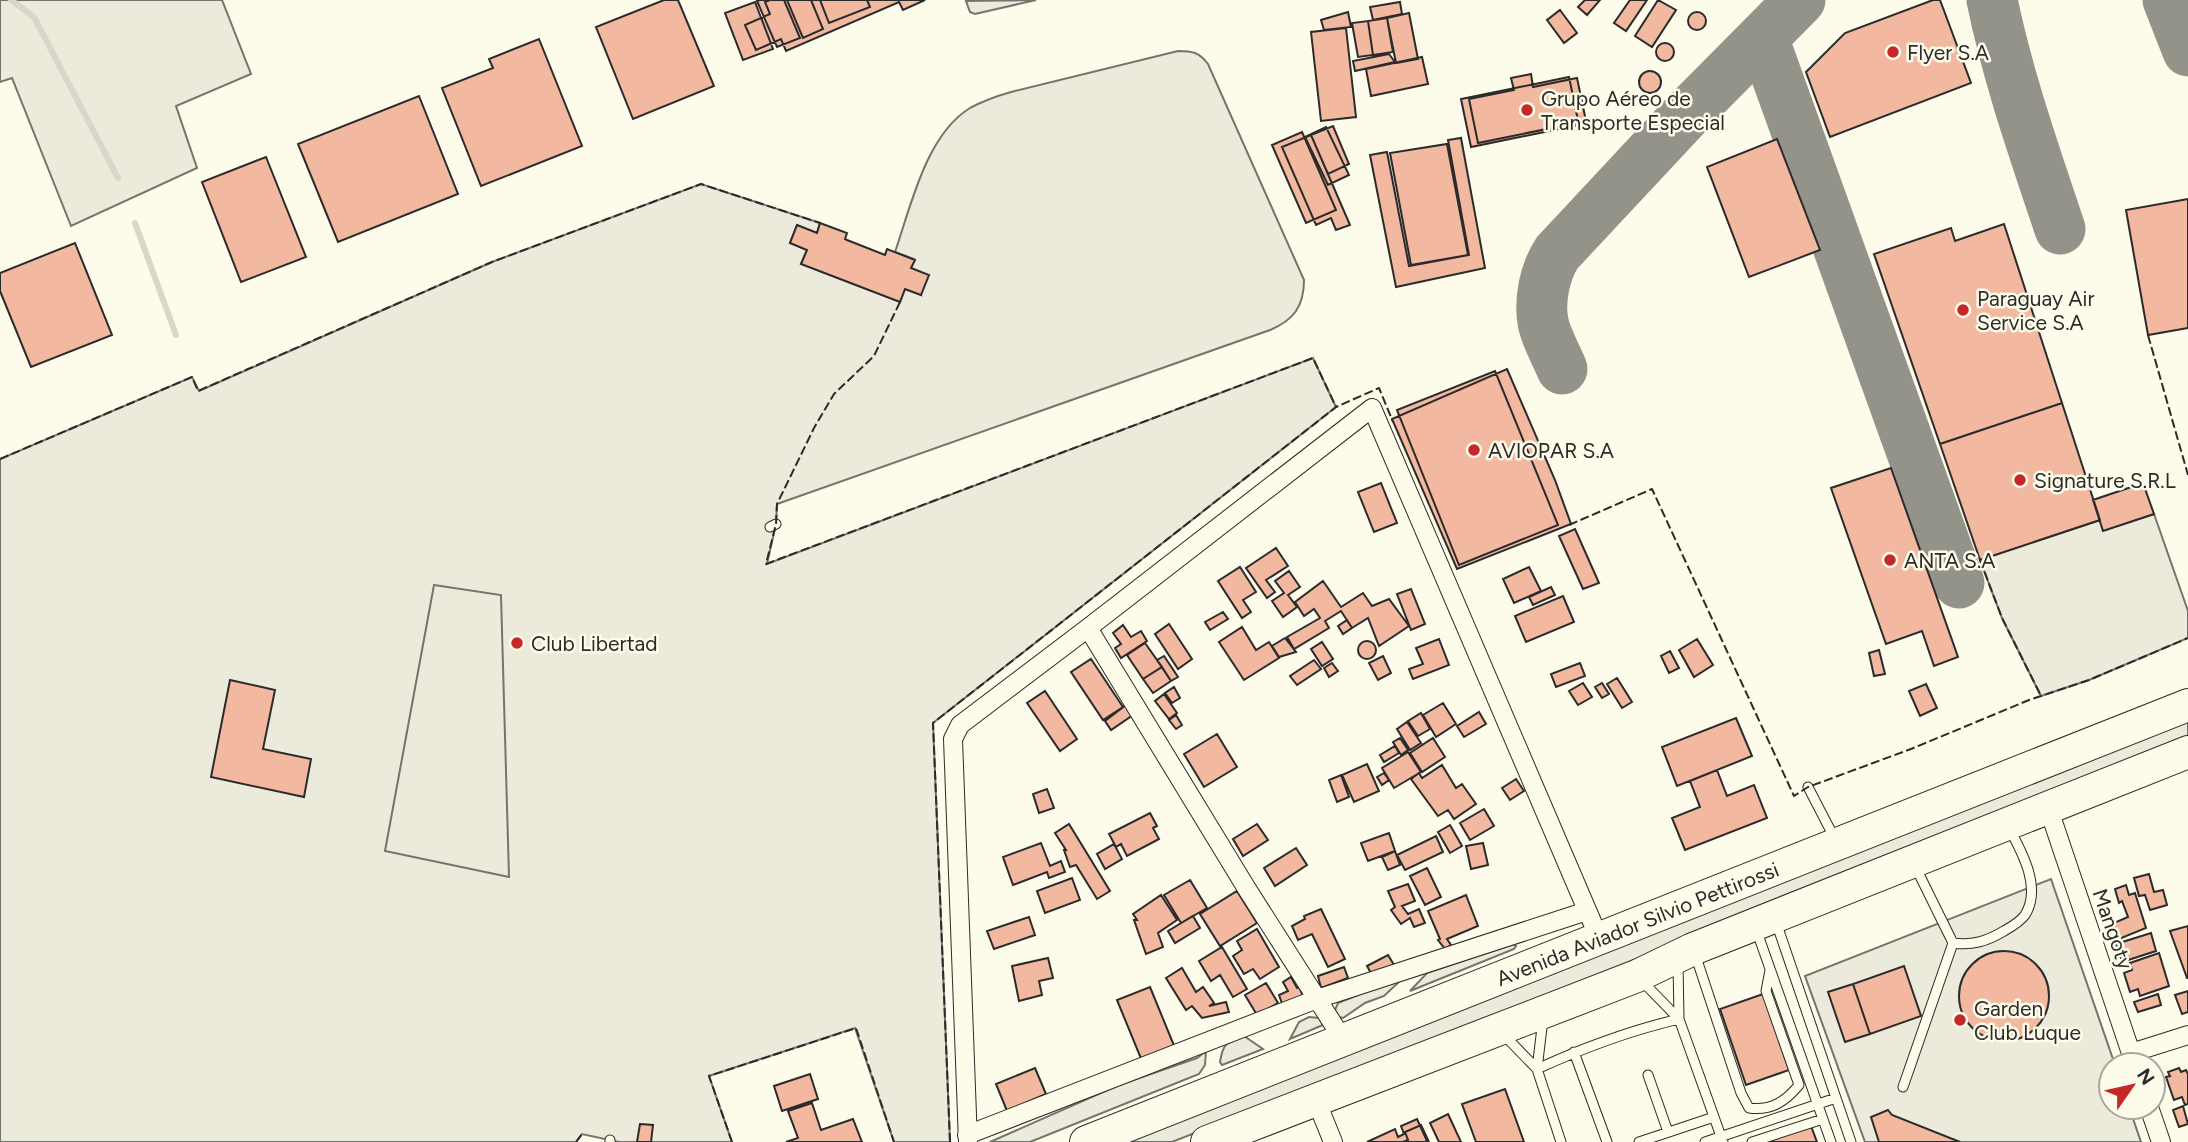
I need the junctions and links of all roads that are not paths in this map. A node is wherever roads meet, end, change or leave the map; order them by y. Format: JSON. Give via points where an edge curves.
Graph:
{"nodes":[{"id":1,"x":1088,"y":628,"type":"junction"},
{"id":2,"x":2188,"y":705,"type":"edge"},
{"id":3,"x":2188,"y":752,"type":"edge"},
{"id":4,"x":1810,"y":788,"type":"dead end"},
{"id":5,"x":2048,"y":807,"type":"junction"},
{"id":6,"x":2007,"y":824,"type":"junction"},
{"id":7,"x":1837,"y":844,"type":"junction"},
{"id":8,"x":1913,"y":861,"type":"junction"},
{"id":9,"x":1764,"y":920,"type":"junction"},
{"id":10,"x":1593,"y":924,"type":"junction"},
{"id":11,"x":1953,"y":943,"type":"junction"},
{"id":12,"x":1685,"y":953,"type":"junction"},
{"id":13,"x":1770,"y":970,"type":"junction"},
{"id":14,"x":1637,"y":976,"type":"junction"},
{"id":15,"x":1317,"y":999,"type":"junction"},
{"id":16,"x":1544,"y":1011,"type":"junction"},
{"id":17,"x":1679,"y":1019,"type":"junction"},
{"id":18,"x":1499,"y":1030,"type":"junction"},
{"id":19,"x":2188,"y":1035,"type":"edge"},
{"id":20,"x":1344,"y":1041,"type":"junction"},
{"id":21,"x":2130,"y":1051,"type":"edge"},
{"id":22,"x":2151,"y":1051,"type":"edge"},
{"id":23,"x":1574,"y":1052,"type":"junction"},
{"id":24,"x":1537,"y":1069,"type":"junction"},
{"id":25,"x":1648,"y":1075,"type":"dead end"},
{"id":26,"x":1903,"y":1087,"type":"dead end"},
{"id":27,"x":1836,"y":1098,"type":"junction"},
{"id":28,"x":1315,"y":1100,"type":"junction"},
{"id":29,"x":1818,"y":1104,"type":"junction"},
{"id":30,"x":1714,"y":1117,"type":"junction"},
{"id":31,"x":1823,"y":1119,"type":"junction"},
{"id":32,"x":2154,"y":1121,"type":"edge"},
{"id":33,"x":1668,"y":1132,"type":"junction"},
{"id":34,"x":968,"y":1138,"type":"edge"},
{"id":35,"x":1722,"y":1139,"type":"edge"},
{"id":36,"x":1086,"y":1142,"type":"edge"},
{"id":37,"x":1207,"y":1142,"type":"edge"},
{"id":38,"x":1333,"y":1142,"type":"edge"},
{"id":39,"x":1561,"y":1142,"type":"edge"},
{"id":40,"x":1607,"y":1142,"type":"edge"},
{"id":41,"x":1639,"y":1142,"type":"edge"},
{"id":42,"x":1704,"y":1142,"type":"edge"},
{"id":43,"x":1752,"y":1142,"type":"edge"},
{"id":44,"x":1831,"y":1142,"type":"edge"},
{"id":45,"x":1850,"y":1142,"type":"edge"},
{"id":46,"x":2161,"y":1142,"type":"edge"}],
"edges":[{"from":1,"to":10,"type":"street","via":[[1372,408]]},
{"from":1,"to":15,"type":"street"},
{"from":1,"to":34,"type":"street","via":[[960,725],[953,738]]},
{"from":2,"to":7,"type":"highway","name":"Avenida Aviador Silvio Pettirossi"},
{"from":3,"to":5,"type":"highway"},
{"from":4,"to":7,"type":"lane"},
{"from":5,"to":6,"type":"highway"},
{"from":5,"to":21,"type":"street","name":"Mangoty"},
{"from":6,"to":8,"type":"highway"},
{"from":6,"to":11,"type":"lane","via":[[2024,856],[2032,898],[2024,916],[1992,939],[1968,945]]},
{"from":7,"to":10,"type":"highway","name":"Avenida Aviador Silvio Pettirossi"},
{"from":8,"to":9,"type":"highway"},
{"from":8,"to":11,"type":"lane"},
{"from":9,"to":12,"type":"highway"},
{"from":9,"to":13,"type":"lane"},
{"from":9,"to":27,"type":"lane"},
{"from":10,"to":15,"type":"street"},
{"from":10,"to":20,"type":"highway","name":"Avenida Aviador Silvio Pettirossi"},
{"from":11,"to":26,"type":"lane"},
{"from":12,"to":13,"type":"lane","via":[[1741,1093],[1749,1108],[1763,1110],[1776,1106],[1799,1085],[1766,991]]},
{"from":12,"to":14,"type":"highway"},
{"from":12,"to":17,"type":"lane"},
{"from":13,"to":29,"type":"lane"},
{"from":14,"to":16,"type":"highway"},
{"from":14,"to":17,"type":"lane"},
{"from":15,"to":20,"type":"street"},
{"from":15,"to":34,"type":"street"},
{"from":16,"to":18,"type":"highway"},
{"from":16,"to":24,"type":"lane"},
{"from":17,"to":23,"type":"lane","via":[[1629,1031]]},
{"from":17,"to":30,"type":"lane"},
{"from":18,"to":24,"type":"lane"},
{"from":18,"to":28,"type":"highway"},
{"from":19,"to":22,"type":"street"},
{"from":20,"to":36,"type":"highway","name":"Avenida Aviador Silvio Pettirossi"},
{"from":23,"to":24,"type":"lane"},
{"from":23,"to":40,"type":"lane"},
{"from":24,"to":39,"type":"lane"},
{"from":25,"to":33,"type":"lane"},
{"from":27,"to":29,"type":"lane"},
{"from":27,"to":45,"type":"lane"},
{"from":28,"to":37,"type":"highway"},
{"from":28,"to":38,"type":"street"},
{"from":29,"to":31,"type":"lane"},
{"from":29,"to":35,"type":"lane"},
{"from":30,"to":33,"type":"lane"},
{"from":30,"to":35,"type":"lane"},
{"from":31,"to":43,"type":"lane"},
{"from":31,"to":44,"type":"lane"},
{"from":32,"to":46,"type":"street"},
{"from":33,"to":41,"type":"lane"},
{"from":35,"to":42,"type":"lane"}]}
